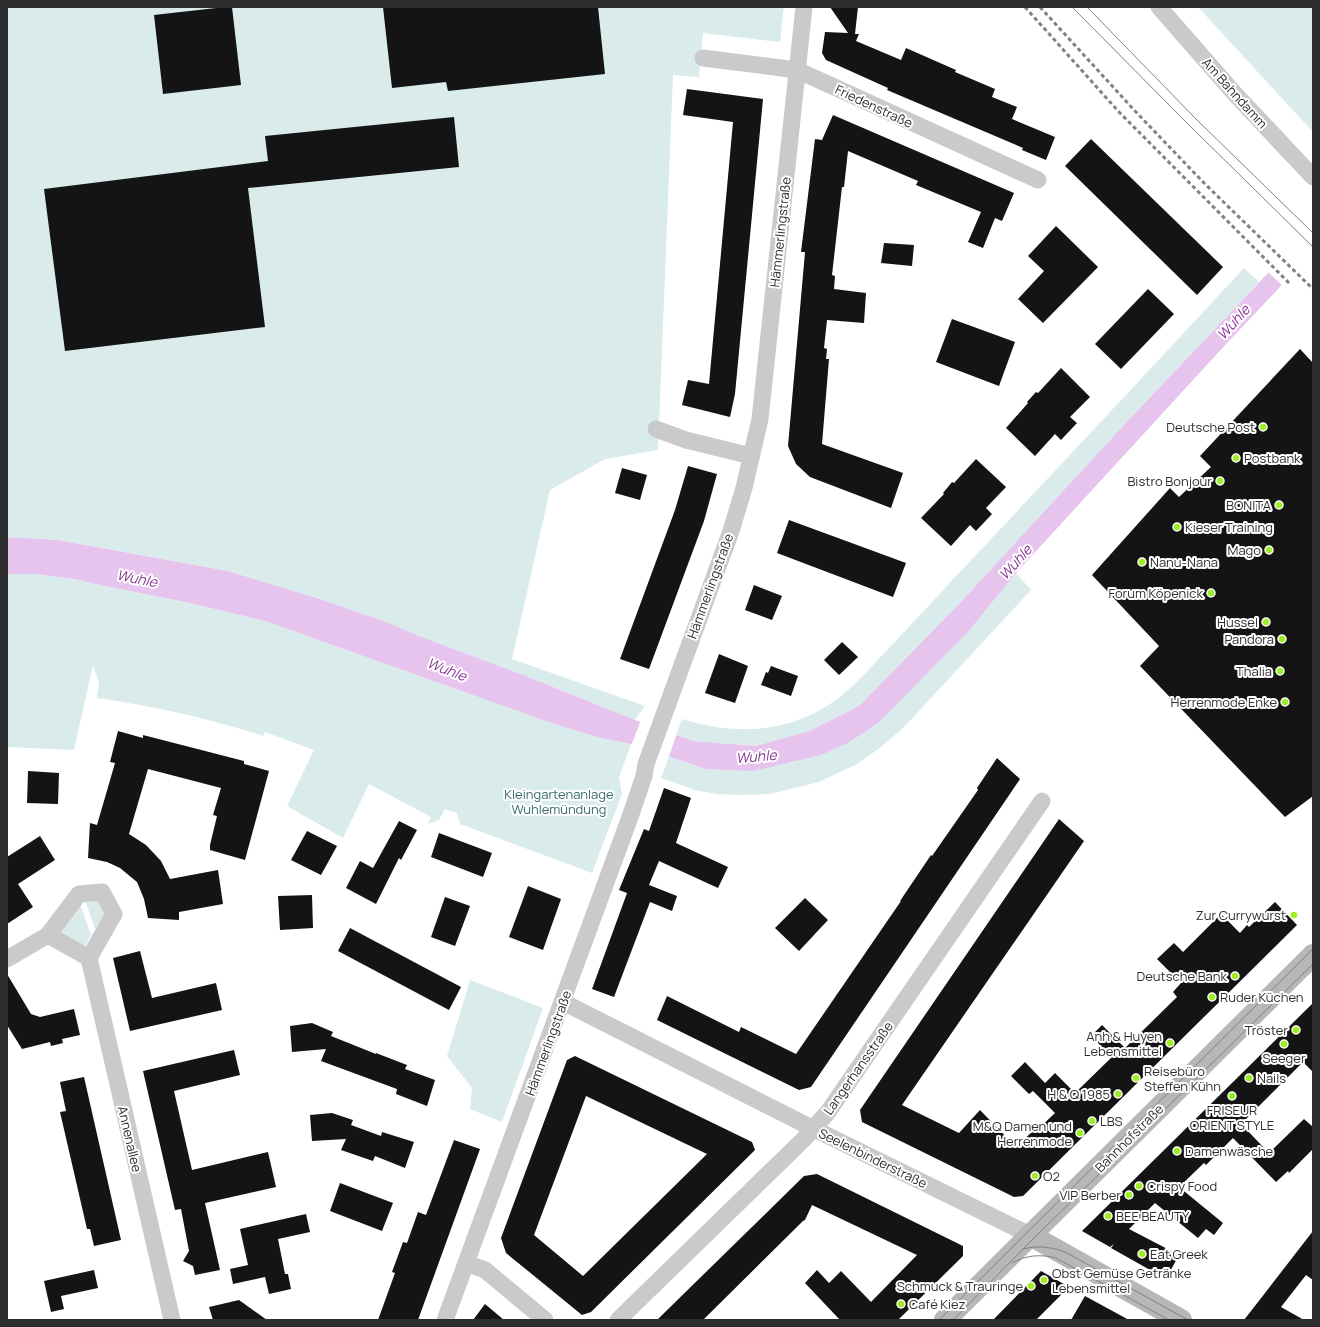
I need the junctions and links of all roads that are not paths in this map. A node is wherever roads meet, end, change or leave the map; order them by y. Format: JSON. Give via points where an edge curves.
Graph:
{"nodes":[{"id":1,"x":804,"y":7,"type":"edge"},
{"id":2,"x":1159,"y":7,"type":"edge"},
{"id":3,"x":703,"y":58,"type":"dead end"},
{"id":4,"x":797,"y":70,"type":"junction"},
{"id":5,"x":1313,"y":177,"type":"edge"},
{"id":6,"x":1038,"y":180,"type":"dead end"},
{"id":7,"x":656,"y":428,"type":"dead end"},
{"id":8,"x":751,"y":456,"type":"junction"},
{"id":9,"x":1042,"y":801,"type":"dead end"},
{"id":10,"x":48,"y":935,"type":"junction"},
{"id":11,"x":1313,"y":956,"type":"edge"},
{"id":12,"x":89,"y":958,"type":"junction"},
{"id":13,"x":7,"y":960,"type":"edge"},
{"id":14,"x":563,"y":1002,"type":"junction"},
{"id":15,"x":814,"y":1129,"type":"junction"},
{"id":16,"x":1030,"y":1235,"type":"junction"},
{"id":17,"x":466,"y":1263,"type":"junction"},
{"id":18,"x":172,"y":1320,"type":"edge"},
{"id":19,"x":445,"y":1320,"type":"edge"},
{"id":20,"x":545,"y":1320,"type":"edge"},
{"id":21,"x":618,"y":1320,"type":"edge"},
{"id":22,"x":945,"y":1320,"type":"edge"},
{"id":23,"x":1180,"y":1320,"type":"edge"}],
"edges":[{"from":1,"to":4,"type":"street","name":"Hämmerlingstraße"},
{"from":2,"to":5,"type":"street","name":"Am Bahndamm"},
{"from":3,"to":4,"type":"street","name":"Friedenstraße"},
{"from":4,"to":6,"type":"street","name":"Friedenstraße"},
{"from":4,"to":8,"type":"street","name":"Hämmerlingstraße","via":[[771,329],[760,419]]},
{"from":7,"to":8,"type":"street","via":[[686,440]]},
{"from":8,"to":14,"type":"street","name":"Hämmerlingstraße","via":[[731,531]]},
{"from":9,"to":15,"type":"street","name":"Langerhansstraße"},
{"from":10,"to":12,"type":"street"},
{"from":10,"to":12,"type":"street","via":[[79,894],[102,892],[114,914]]},
{"from":10,"to":13,"type":"street"},
{"from":11,"to":16,"type":"main road","name":"Bahnhofstraße"},
{"from":12,"to":18,"type":"street","name":"Annenallee"},
{"from":14,"to":15,"type":"street","name":"Seelenbinderstraße"},
{"from":14,"to":17,"type":"street","name":"Hämmerlingstraße"},
{"from":15,"to":16,"type":"street","name":"Seelenbinderstraße"},
{"from":15,"to":21,"type":"street","name":"Langerhansstraße"},
{"from":16,"to":22,"type":"main road","name":"Bahnhofstraße"},
{"from":16,"to":23,"type":"main road","name":"Seelenbinderstraße"},
{"from":17,"to":19,"type":"street","name":"Hämmerlingstraße"},
{"from":17,"to":20,"type":"street","via":[[485,1270]]}]}
